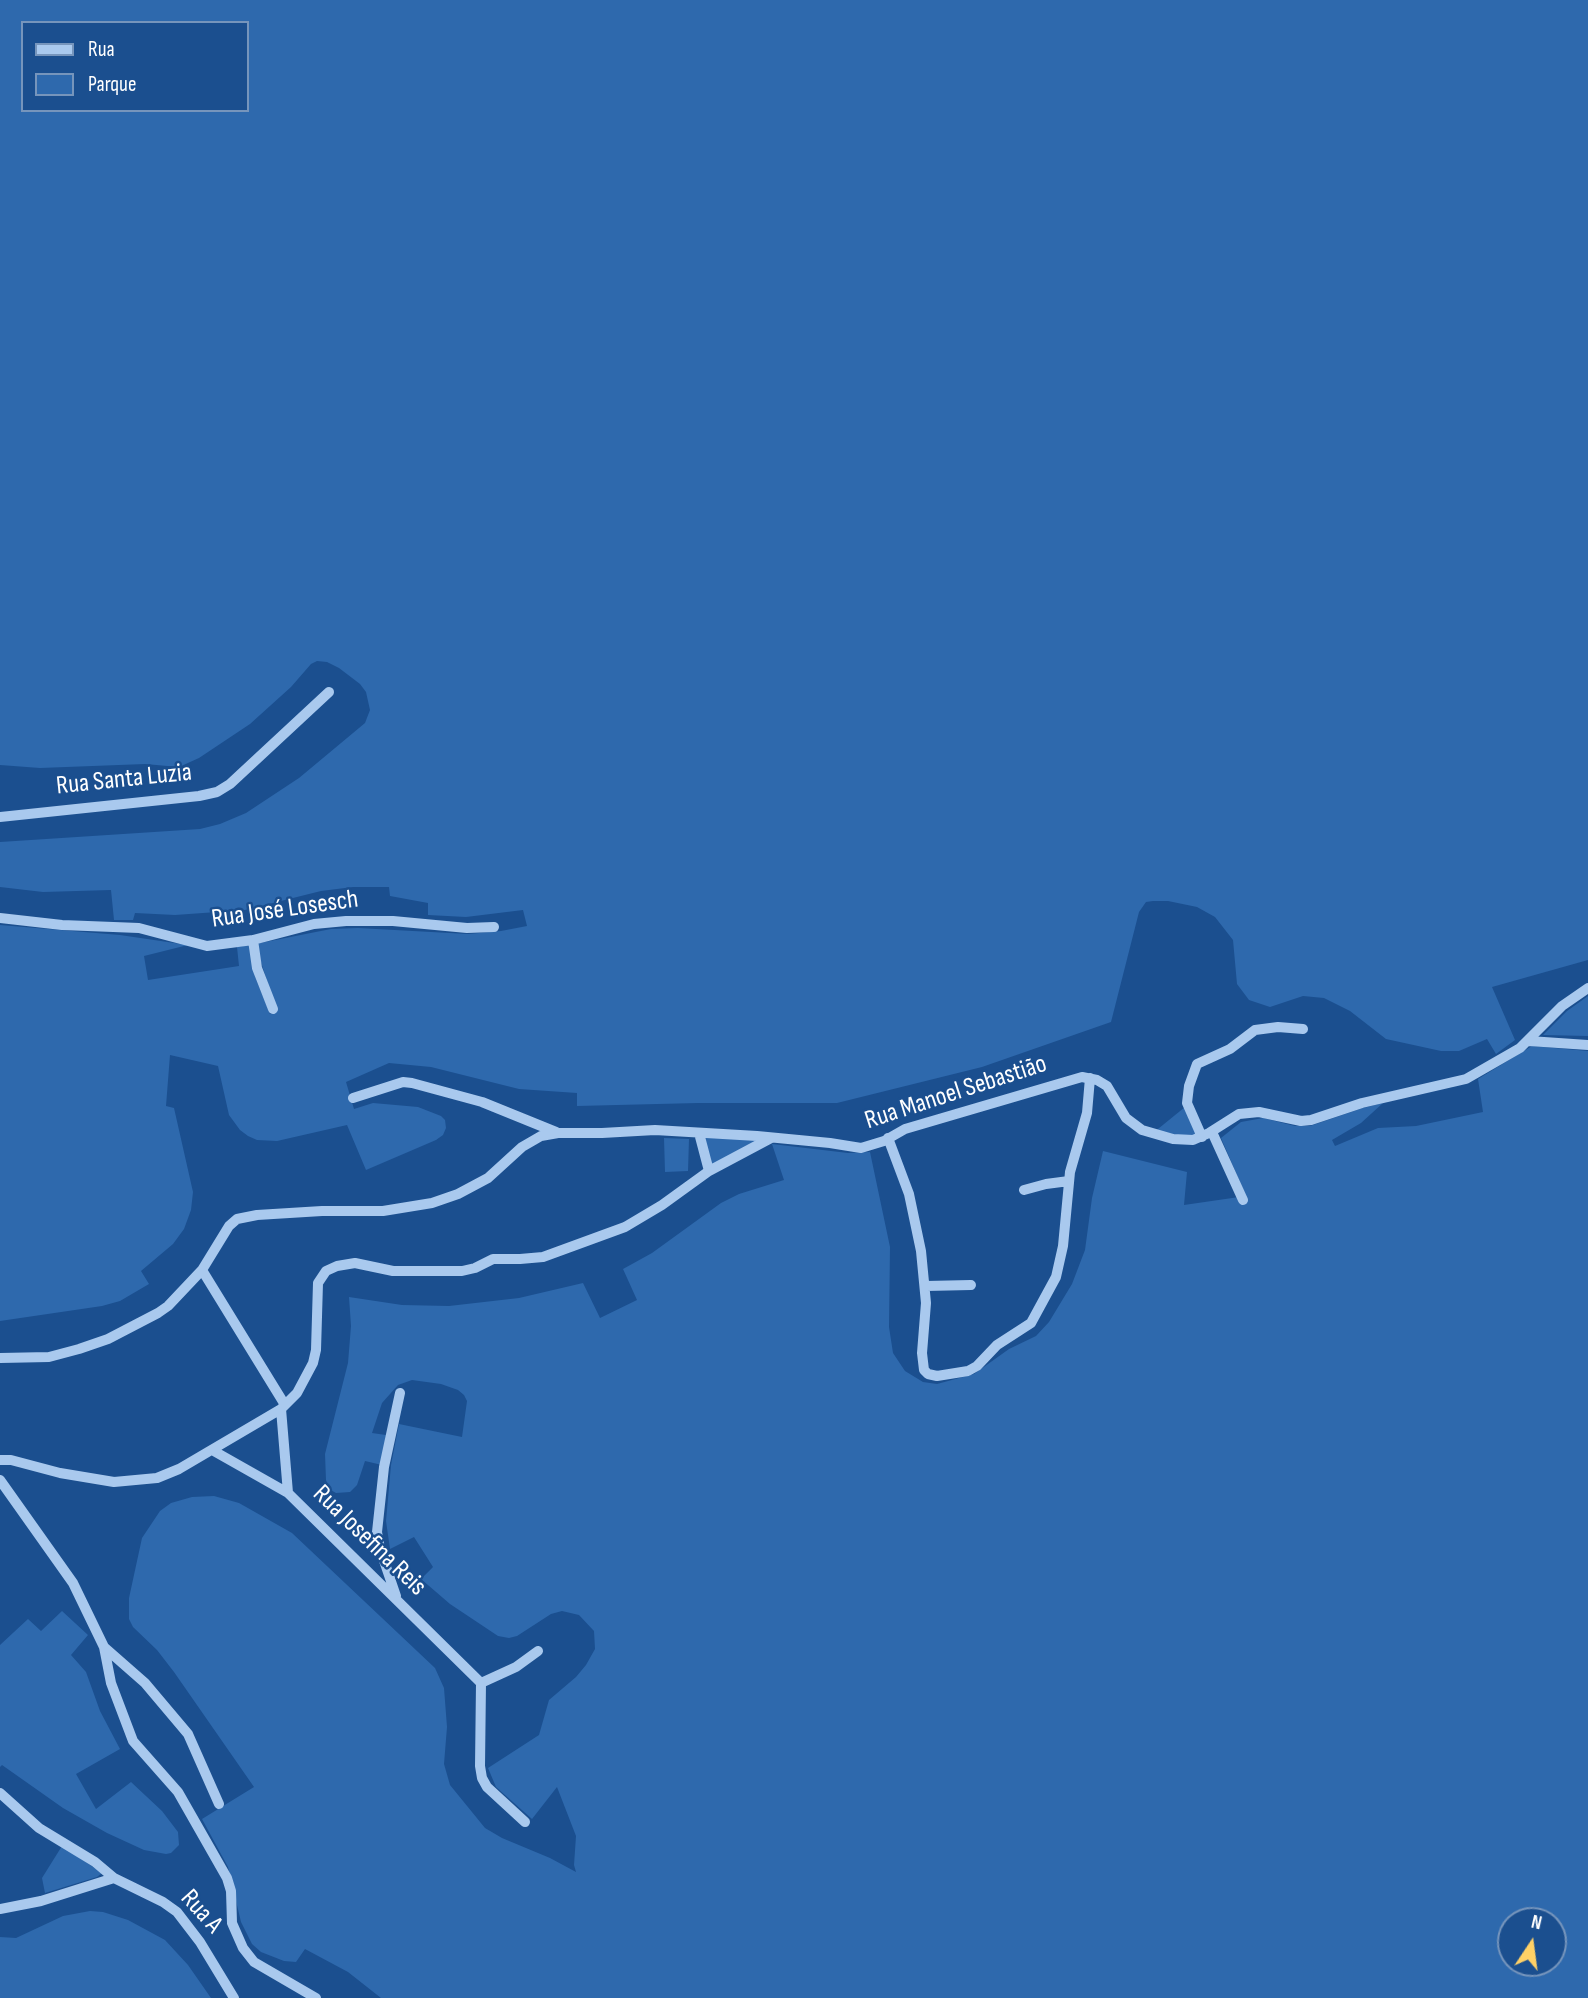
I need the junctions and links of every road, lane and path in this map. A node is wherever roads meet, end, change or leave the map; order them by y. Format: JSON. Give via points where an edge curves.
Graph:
{"nodes":[{"id":1,"x":329,"y":692,"type":"dead end"},
{"id":2,"x":3,"y":814,"type":"edge"},
{"id":3,"x":0,"y":918,"type":"edge"},
{"id":4,"x":494,"y":928,"type":"dead end"},
{"id":5,"x":253,"y":940,"type":"junction"},
{"id":6,"x":1588,"y":988,"type":"edge"},
{"id":7,"x":273,"y":1010,"type":"dead end"},
{"id":8,"x":1303,"y":1029,"type":"dead end"},
{"id":9,"x":1524,"y":1044,"type":"junction"},
{"id":10,"x":1588,"y":1045,"type":"edge"},
{"id":11,"x":1090,"y":1078,"type":"junction"},
{"id":12,"x":353,"y":1098,"type":"dead end"},
{"id":13,"x":558,"y":1133,"type":"junction"},
{"id":14,"x":699,"y":1133,"type":"junction"},
{"id":15,"x":1207,"y":1134,"type":"junction"},
{"id":16,"x":771,"y":1138,"type":"junction"},
{"id":17,"x":888,"y":1138,"type":"junction"},
{"id":18,"x":709,"y":1171,"type":"junction"},
{"id":19,"x":1069,"y":1181,"type":"junction"},
{"id":20,"x":1024,"y":1190,"type":"dead end"},
{"id":21,"x":1242,"y":1200,"type":"dead end"},
{"id":22,"x":202,"y":1270,"type":"junction"},
{"id":23,"x":971,"y":1285,"type":"dead end"},
{"id":24,"x":926,"y":1286,"type":"junction"},
{"id":25,"x":0,"y":1358,"type":"edge"},
{"id":26,"x":400,"y":1393,"type":"dead end"},
{"id":27,"x":283,"y":1407,"type":"junction"},
{"id":28,"x":212,"y":1450,"type":"junction"},
{"id":29,"x":0,"y":1460,"type":"edge"},
{"id":30,"x":0,"y":1480,"type":"edge"},
{"id":31,"x":288,"y":1493,"type":"junction"},
{"id":32,"x":396,"y":1598,"type":"junction"},
{"id":33,"x":104,"y":1647,"type":"junction"},
{"id":34,"x":538,"y":1651,"type":"dead end"},
{"id":35,"x":481,"y":1683,"type":"junction"},
{"id":36,"x":0,"y":1793,"type":"edge"},
{"id":37,"x":219,"y":1804,"type":"dead end"},
{"id":38,"x":525,"y":1822,"type":"dead end"},
{"id":39,"x":114,"y":1878,"type":"junction"},
{"id":40,"x":0,"y":1909,"type":"edge"},
{"id":41,"x":234,"y":1998,"type":"edge"},
{"id":42,"x":316,"y":1998,"type":"edge"}],
"edges":[{"from":1,"to":2,"type":"street","name":"Rua Santa Luzia","via":[[217,792]]},
{"from":3,"to":5,"type":"street","name":"Rua José Losesch","via":[[139,928],[207,946]]},
{"from":4,"to":5,"type":"street","name":"Rua José Losesch","via":[[346,921],[304,926]]},
{"from":5,"to":7,"type":"street","via":[[257,968]]},
{"from":6,"to":9,"type":"street","via":[[1562,1006]]},
{"from":8,"to":15,"type":"street","via":[[1255,1030],[1230,1049],[1198,1064],[1187,1103]]},
{"from":9,"to":10,"type":"street"},
{"from":9,"to":15,"type":"street","via":[[1456,1082],[1311,1120],[1245,1112]]},
{"from":11,"to":15,"type":"street","via":[[1107,1086],[1126,1118],[1142,1130],[1176,1140]]},
{"from":11,"to":17,"type":"street","name":"Rua Manoel Sebastião","via":[[1072,1078],[900,1130]]},
{"from":11,"to":19,"type":"street","via":[[1087,1114]]},
{"from":12,"to":13,"type":"street","via":[[412,1083],[482,1102]]},
{"from":13,"to":14,"type":"street","name":"Rua Manoel Sebastião"},
{"from":13,"to":22,"type":"street","via":[[531,1140],[488,1178],[432,1203],[242,1217],[229,1226]]},
{"from":14,"to":16,"type":"street","name":"Rua Manoel Sebastião"},
{"from":14,"to":18,"type":"street"},
{"from":15,"to":21,"type":"street"},
{"from":16,"to":17,"type":"street","name":"Rua Manoel Sebastião","via":[[859,1148]]},
{"from":16,"to":18,"type":"street"},
{"from":17,"to":24,"type":"street","via":[[909,1194]]},
{"from":18,"to":27,"type":"street","via":[[625,1227],[543,1256],[494,1259],[462,1271],[393,1271],[347,1263],[326,1271],[318,1283],[313,1363],[297,1393]]},
{"from":19,"to":20,"type":"street"},
{"from":19,"to":24,"type":"street","via":[[1056,1277],[1033,1321],[997,1345],[973,1369],[937,1376],[925,1372]]},
{"from":22,"to":25,"type":"street","via":[[167,1306],[108,1339],[49,1357]]},
{"from":22,"to":27,"type":"street"},
{"from":23,"to":24,"type":"street"},
{"from":26,"to":32,"type":"street","via":[[384,1467],[377,1532]]},
{"from":27,"to":28,"type":"street"},
{"from":27,"to":31,"type":"street"},
{"from":28,"to":29,"type":"street","via":[[157,1478],[131,1482],[90,1479]]},
{"from":28,"to":31,"type":"street","name":"Rua Josefina Reis"},
{"from":30,"to":33,"type":"street","via":[[73,1583]]},
{"from":31,"to":32,"type":"street","name":"Rua Josefina Reis"},
{"from":32,"to":35,"type":"street","name":"Rua Josefina Reis"},
{"from":33,"to":37,"type":"street","via":[[145,1684],[188,1734]]},
{"from":33,"to":42,"type":"street","via":[[111,1683],[133,1741],[178,1792],[227,1878],[232,1923],[243,1948],[254,1962]]},
{"from":34,"to":35,"type":"street"},
{"from":35,"to":38,"type":"street","via":[[482,1778]]},
{"from":36,"to":39,"type":"street","name":"Rua A","via":[[31,1822]]},
{"from":39,"to":40,"type":"street"},
{"from":39,"to":41,"type":"street","name":"Rua A","via":[[180,1915]]}]}
